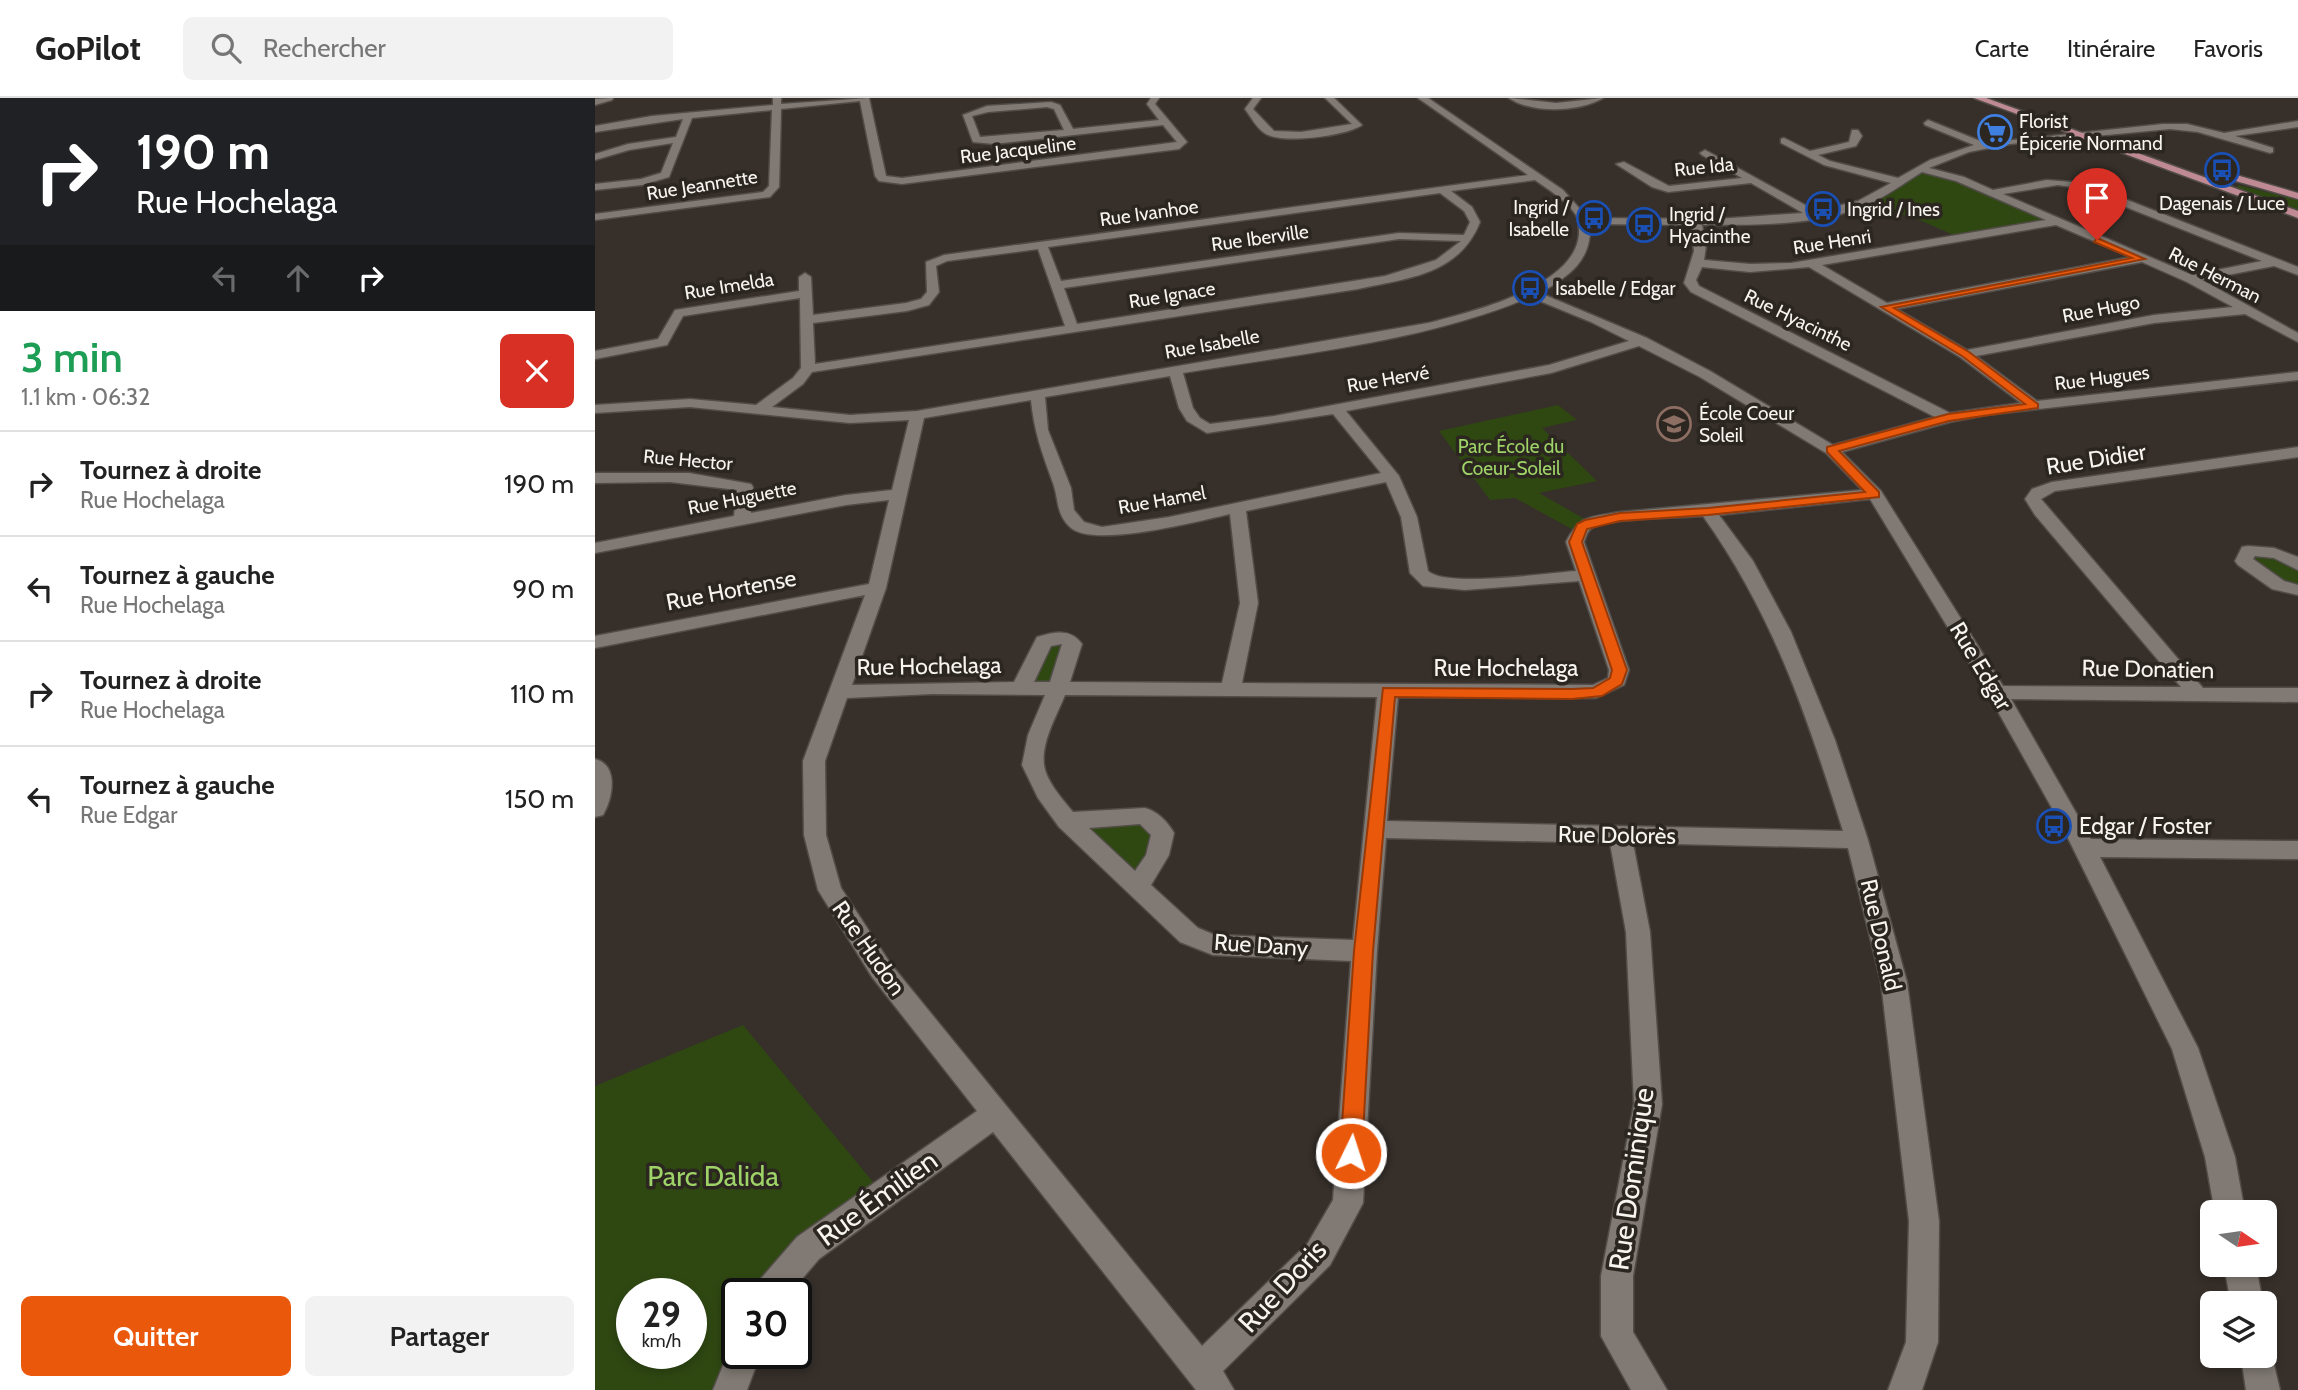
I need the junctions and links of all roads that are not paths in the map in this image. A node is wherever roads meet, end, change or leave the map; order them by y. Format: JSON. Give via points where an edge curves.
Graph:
{"nodes":[{"id":1,"x":610,"y":98,"type":"edge"},
{"id":2,"x":865,"y":98,"type":"edge"},
{"id":3,"x":1155,"y":98,"type":"edge"},
{"id":4,"x":1257,"y":98,"type":"edge"},
{"id":5,"x":1329,"y":98,"type":"edge"},
{"id":6,"x":1422,"y":98,"type":"edge"},
{"id":7,"x":1513,"y":98,"type":"edge"},
{"id":8,"x":1599,"y":98,"type":"edge"},
{"id":9,"x":1978,"y":98,"type":"edge"},
{"id":10,"x":1991,"y":98,"type":"edge"},
{"id":11,"x":595,"y":102,"type":"edge"},
{"id":12,"x":777,"y":102,"type":"edge"},
{"id":13,"x":689,"y":115,"type":"junction"},
{"id":14,"x":1164,"y":122,"type":"junction"},
{"id":15,"x":1928,"y":123,"type":"dead end"},
{"id":16,"x":2298,"y":124,"type":"edge"},
{"id":17,"x":595,"y":129,"type":"edge"},
{"id":18,"x":1070,"y":132,"type":"junction"},
{"id":19,"x":1855,"y":132,"type":"dead end"},
{"id":20,"x":2092,"y":134,"type":"junction"},
{"id":21,"x":2079,"y":135,"type":"junction"},
{"id":22,"x":2221,"y":136,"type":"junction"},
{"id":23,"x":681,"y":139,"type":"junction"},
{"id":24,"x":1784,"y":141,"type":"dead end"},
{"id":25,"x":1987,"y":147,"type":"junction"},
{"id":26,"x":2270,"y":150,"type":"dead end"},
{"id":27,"x":1705,"y":153,"type":"dead end"},
{"id":28,"x":1807,"y":154,"type":"junction"},
{"id":29,"x":595,"y":158,"type":"edge"},
{"id":30,"x":1621,"y":164,"type":"dead end"},
{"id":31,"x":1920,"y":168,"type":"junction"},
{"id":32,"x":1535,"y":177,"type":"junction"},
{"id":33,"x":1754,"y":180,"type":"junction"},
{"id":34,"x":1901,"y":182,"type":"junction"},
{"id":35,"x":595,"y":187,"type":"edge"},
{"id":36,"x":1443,"y":190,"type":"junction"},
{"id":37,"x":2281,"y":191,"type":"junction"},
{"id":38,"x":1990,"y":193,"type":"junction"},
{"id":39,"x":2243,"y":195,"type":"junction"},
{"id":40,"x":2298,"y":196,"type":"edge"},
{"id":41,"x":1815,"y":215,"type":"junction"},
{"id":42,"x":2298,"y":215,"type":"edge"},
{"id":43,"x":595,"y":217,"type":"edge"},
{"id":44,"x":1584,"y":221,"type":"junction"},
{"id":45,"x":1695,"y":221,"type":"junction"},
{"id":46,"x":2053,"y":222,"type":"junction"},
{"id":47,"x":1468,"y":238,"type":"junction"},
{"id":48,"x":1042,"y":245,"type":"junction"},
{"id":49,"x":2141,"y":259,"type":"junction"},
{"id":50,"x":2274,"y":262,"type":"junction"},
{"id":51,"x":1698,"y":263,"type":"junction"},
{"id":52,"x":1812,"y":264,"type":"junction"},
{"id":53,"x":2298,"y":271,"type":"edge"},
{"id":54,"x":805,"y":277,"type":"dead end"},
{"id":55,"x":2191,"y":279,"type":"junction"},
{"id":56,"x":1057,"y":285,"type":"junction"},
{"id":57,"x":1530,"y":293,"type":"junction"},
{"id":58,"x":804,"y":294,"type":"junction"},
{"id":59,"x":1886,"y":307,"type":"junction"},
{"id":60,"x":2246,"y":310,"type":"junction"},
{"id":61,"x":806,"y":320,"type":"junction"},
{"id":62,"x":1073,"y":330,"type":"junction"},
{"id":63,"x":2298,"y":338,"type":"edge"},
{"id":64,"x":1642,"y":341,"type":"junction"},
{"id":65,"x":1965,"y":354,"type":"junction"},
{"id":66,"x":595,"y":355,"type":"edge"},
{"id":67,"x":808,"y":369,"type":"junction"},
{"id":68,"x":1174,"y":369,"type":"junction"},
{"id":69,"x":2298,"y":376,"type":"edge"},
{"id":70,"x":1038,"y":394,"type":"junction"},
{"id":71,"x":2034,"y":406,"type":"junction"},
{"id":72,"x":761,"y":408,"type":"junction"},
{"id":73,"x":1336,"y":408,"type":"junction"},
{"id":74,"x":595,"y":409,"type":"edge"},
{"id":75,"x":917,"y":415,"type":"junction"},
{"id":76,"x":1948,"y":418,"type":"junction"},
{"id":77,"x":1831,"y":450,"type":"junction"},
{"id":78,"x":2298,"y":452,"type":"edge"},
{"id":79,"x":1391,"y":476,"type":"junction"},
{"id":80,"x":595,"y":478,"type":"edge"},
{"id":81,"x":898,"y":494,"type":"junction"},
{"id":82,"x":1875,"y":494,"type":"junction"},
{"id":83,"x":1237,"y":508,"type":"junction"},
{"id":84,"x":1708,"y":511,"type":"junction"},
{"id":85,"x":742,"y":519,"type":"junction"},
{"id":86,"x":595,"y":548,"type":"edge"},
{"id":87,"x":2298,"y":565,"type":"edge"},
{"id":88,"x":1586,"y":575,"type":"junction"},
{"id":89,"x":877,"y":588,"type":"junction"},
{"id":90,"x":2298,"y":590,"type":"edge"},
{"id":91,"x":595,"y":642,"type":"edge"},
{"id":92,"x":1058,"y":688,"type":"junction"},
{"id":93,"x":1021,"y":689,"type":"junction"},
{"id":94,"x":1231,"y":690,"type":"junction"},
{"id":95,"x":838,"y":692,"type":"junction"},
{"id":96,"x":1388,"y":692,"type":"junction"},
{"id":97,"x":1997,"y":692,"type":"junction"},
{"id":98,"x":2198,"y":694,"type":"junction"},
{"id":99,"x":2298,"y":695,"type":"edge"},
{"id":100,"x":595,"y":766,"type":"edge"},
{"id":101,"x":595,"y":809,"type":"edge"},
{"id":102,"x":1067,"y":821,"type":"junction"},
{"id":103,"x":1376,"y":829,"type":"junction"},
{"id":104,"x":1620,"y":835,"type":"junction"},
{"id":105,"x":1857,"y":841,"type":"junction"},
{"id":106,"x":2085,"y":848,"type":"junction"},
{"id":107,"x":2298,"y":850,"type":"edge"},
{"id":108,"x":1137,"y":885,"type":"junction"},
{"id":109,"x":1364,"y":951,"type":"junction"},
{"id":110,"x":996,"y":1113,"type":"junction"},
{"id":111,"x":2228,"y":1200,"type":"edge"},
{"id":112,"x":782,"y":1278,"type":"edge"},
{"id":113,"x":2258,"y":1368,"type":"edge"},
{"id":114,"x":739,"y":1369,"type":"edge"},
{"id":115,"x":1209,"y":1380,"type":"edge"},
{"id":116,"x":730,"y":1390,"type":"edge"},
{"id":117,"x":1650,"y":1390,"type":"edge"},
{"id":118,"x":1905,"y":1390,"type":"edge"},
{"id":119,"x":2263,"y":1390,"type":"edge"}],
"edges":[{"from":1,"to":11,"type":"street"},
{"from":2,"to":12,"type":"street"},
{"from":2,"to":14,"type":"street","name":"Rue Jacqueline","via":[[880,176],[890,181],[1179,146],[1182,142]]},
{"from":3,"to":14,"type":"street","name":"Rue Jacqueline","via":[[1151,104]]},
{"from":4,"to":5,"type":"street","via":[[1249,108],[1271,133],[1292,135],[1358,125]]},
{"from":6,"to":32,"type":"street"},
{"from":7,"to":8,"type":"street","via":[[1543,105]]},
{"from":9,"to":21,"type":"main road"},
{"from":10,"to":20,"type":"main road"},
{"from":12,"to":13,"type":"street"},
{"from":12,"to":43,"type":"street","name":"Rue Jeannette","via":[[774,187],[766,195]]},
{"from":13,"to":17,"type":"street"},
{"from":13,"to":23,"type":"street"},
{"from":14,"to":18,"type":"street"},
{"from":15,"to":25,"type":"street"},
{"from":16,"to":22,"type":"street"},
{"from":18,"to":18,"type":"street","via":[[1057,107],[1048,104],[967,115],[976,140]]},
{"from":19,"to":28,"type":"street","via":[[1853,144]]},
{"from":20,"to":21,"type":"street"},
{"from":20,"to":22,"type":"street","via":[[2179,126]]},
{"from":20,"to":37,"type":"main road"},
{"from":21,"to":25,"type":"street"},
{"from":21,"to":39,"type":"main road"},
{"from":22,"to":26,"type":"street"},
{"from":23,"to":29,"type":"street"},
{"from":23,"to":35,"type":"street","via":[[666,174],[642,182]]},
{"from":24,"to":28,"type":"street"},
{"from":25,"to":31,"type":"street"},
{"from":27,"to":33,"type":"street"},
{"from":28,"to":34,"type":"street"},
{"from":30,"to":33,"type":"street","name":"Rue Ida","via":[[1668,189]]},
{"from":31,"to":34,"type":"street"},
{"from":31,"to":38,"type":"street","name":"Rue Herman"},
{"from":32,"to":36,"type":"street","name":"Rue Ivanhoe"},
{"from":32,"to":44,"type":"street","via":[[1559,192]]},
{"from":33,"to":41,"type":"street"},
{"from":34,"to":41,"type":"street","via":[[1851,207]]},
{"from":36,"to":47,"type":"street","via":[[1468,209],[1475,222]]},
{"from":36,"to":48,"type":"street","name":"Rue Ivanhoe"},
{"from":37,"to":39,"type":"main road","via":[[2227,184]]},
{"from":37,"to":40,"type":"main road"},
{"from":38,"to":46,"type":"street","name":"Rue Herman"},
{"from":38,"to":50,"type":"street","via":[[2064,181]]},
{"from":39,"to":42,"type":"main road"},
{"from":41,"to":45,"type":"street"},
{"from":44,"to":45,"type":"street"},
{"from":44,"to":57,"type":"street","name":"Rue Isabelle","via":[[1585,241],[1576,258],[1552,281]]},
{"from":45,"to":51,"type":"street","name":"Rue Hyacinthe","via":[[1700,240]]},
{"from":46,"to":49,"type":"street","name":"Rue Herman"},
{"from":46,"to":52,"type":"street","name":"Rue Henri"},
{"from":47,"to":56,"type":"street","name":"Rue Iberville","via":[[1399,236]]},
{"from":47,"to":62,"type":"street","name":"Rue Ignace","via":[[1447,258],[1387,279]]},
{"from":48,"to":56,"type":"street"},
{"from":48,"to":61,"type":"street","name":"Rue Ivanhoe","via":[[935,261],[930,268],[933,292],[926,302]]},
{"from":49,"to":55,"type":"street","name":"Rue Herman"},
{"from":49,"to":59,"type":"street"},
{"from":50,"to":53,"type":"street"},
{"from":50,"to":55,"type":"street"},
{"from":51,"to":52,"type":"street","name":"Rue Henri","via":[[1766,268]]},
{"from":51,"to":76,"type":"street","name":"Rue Hyacinthe","via":[[1690,277],[1695,289]]},
{"from":52,"to":59,"type":"street"},
{"from":54,"to":58,"type":"street","name":"Rue Imelda"},
{"from":55,"to":60,"type":"street","name":"Rue Herman"},
{"from":56,"to":62,"type":"street"},
{"from":57,"to":64,"type":"street","name":"Rue Edgar"},
{"from":57,"to":68,"type":"street","name":"Rue Isabelle","via":[[1429,327]]},
{"from":58,"to":61,"type":"street","name":"Rue Imelda"},
{"from":58,"to":66,"type":"street","name":"Rue Imelda","via":[[679,313],[662,342]]},
{"from":59,"to":65,"type":"street"},
{"from":60,"to":63,"type":"street","name":"Rue Herman"},
{"from":60,"to":65,"type":"street","name":"Rue Hugo","via":[[2154,319]]},
{"from":61,"to":67,"type":"street","name":"Rue Imelda"},
{"from":62,"to":67,"type":"street","name":"Rue Ignace"},
{"from":64,"to":73,"type":"street","name":"Rue Hervé","via":[[1551,369]]},
{"from":64,"to":77,"type":"street","name":"Rue Edgar"},
{"from":65,"to":71,"type":"street"},
{"from":67,"to":72,"type":"street"},
{"from":68,"to":70,"type":"street","name":"Rue Isabelle"},
{"from":68,"to":73,"type":"street","name":"Rue Hervé","via":[[1186,408],[1194,421],[1207,429]]},
{"from":69,"to":71,"type":"street","name":"Rue Hugues"},
{"from":70,"to":75,"type":"street","name":"Rue Isabelle"},
{"from":70,"to":83,"type":"street","name":"Rue Hamel","via":[[1041,430],[1063,488],[1066,510],[1078,526],[1102,532]]},
{"from":71,"to":76,"type":"street","name":"Rue Hugues"},
{"from":72,"to":74,"type":"street","name":"Rue Isabelle","via":[[690,403]]},
{"from":72,"to":75,"type":"street","name":"Rue Isabelle","via":[[850,418]]},
{"from":73,"to":79,"type":"street"},
{"from":75,"to":81,"type":"street","name":"Rue Hudon"},
{"from":76,"to":77,"type":"street","name":"Rue Hugues"},
{"from":77,"to":82,"type":"street","name":"Rue Edgar"},
{"from":78,"to":98,"type":"street","name":"Rue Didier","via":[[2052,487],[2033,499]]},
{"from":79,"to":83,"type":"street","name":"Rue Hamel"},
{"from":79,"to":88,"type":"street","via":[[1409,517],[1419,573],[1429,582],[1465,585]]},
{"from":80,"to":85,"type":"street","name":"Rue Hector","via":[[670,476],[745,487]]},
{"from":81,"to":85,"type":"street","name":"Rue Huguette"},
{"from":81,"to":89,"type":"street","name":"Rue Hudon"},
{"from":82,"to":84,"type":"street","name":"Rue Hochelaga"},
{"from":82,"to":97,"type":"street","name":"Rue Edgar"},
{"from":83,"to":94,"type":"street","via":[[1249,603]]},
{"from":84,"to":88,"type":"street","name":"Rue Hochelaga","via":[[1590,522],[1581,527],[1575,542]]},
{"from":84,"to":105,"type":"street","name":"Rue Donald","via":[[1744,561],[1782,632],[1825,740]]},
{"from":85,"to":86,"type":"street","name":"Rue Huguette"},
{"from":87,"to":90,"type":"street","via":[[2273,550],[2248,551],[2244,561],[2278,585]]},
{"from":88,"to":96,"type":"street","name":"Rue Hochelaga","via":[[1619,670],[1617,681],[1596,692],[1572,694]]},
{"from":89,"to":91,"type":"street","name":"Rue Hortense"},
{"from":89,"to":95,"type":"street","name":"Rue Hudon"},
{"from":92,"to":93,"type":"street","name":"Rue Hochelaga"},
{"from":92,"to":93,"type":"street","name":"Rue Hochelaga","via":[[1072,644],[1066,638],[1044,641]]},
{"from":92,"to":94,"type":"street","name":"Rue Hochelaga"},
{"from":92,"to":102,"type":"street","name":"Rue Dany","via":[[1038,735],[1033,765]]},
{"from":93,"to":95,"type":"street","name":"Rue Hochelaga"},
{"from":94,"to":96,"type":"street","name":"Rue Hochelaga"},
{"from":95,"to":110,"type":"street","name":"Rue Hudon","via":[[814,761],[815,835],[830,890],[881,970]]},
{"from":96,"to":103,"type":"street","name":"Rue Doris"},
{"from":97,"to":98,"type":"street","name":"Rue Donatien"},
{"from":97,"to":106,"type":"street","name":"Rue Edgar"},
{"from":98,"to":99,"type":"street","name":"Rue Donatien"},
{"from":100,"to":101,"type":"street","via":[[601,792]]},
{"from":102,"to":108,"type":"street","name":"Rue Dany"},
{"from":102,"to":108,"type":"street","via":[[1145,816],[1163,833],[1162,847],[1154,866]]},
{"from":103,"to":104,"type":"street","name":"Rue Dolorès"},
{"from":103,"to":109,"type":"street","name":"Rue Doris"},
{"from":104,"to":105,"type":"street","name":"Rue Dolorès"},
{"from":104,"to":117,"type":"street","name":"Rue Dominique","via":[[1638,932],[1648,1104],[1617,1276],[1617,1336]]},
{"from":105,"to":118,"type":"street","name":"Rue Donald","via":[[1894,982],[1924,1221],[1922,1342]]},
{"from":106,"to":107,"type":"street"},
{"from":106,"to":111,"type":"street","name":"Rue Edgar","via":[[2185,1048],[2220,1157]]},
{"from":108,"to":109,"type":"street","name":"Rue Dany","via":[[1189,935],[1213,945]]},
{"from":109,"to":115,"type":"street","name":"Rue Doris","via":[[1348,1203],[1319,1254]]},
{"from":110,"to":112,"type":"street","name":"Rue Émilien","via":[[808,1248]]},
{"from":110,"to":115,"type":"street","name":"Rue Hudon"},
{"from":113,"to":119,"type":"street"},
{"from":114,"to":116,"type":"street"}]}
